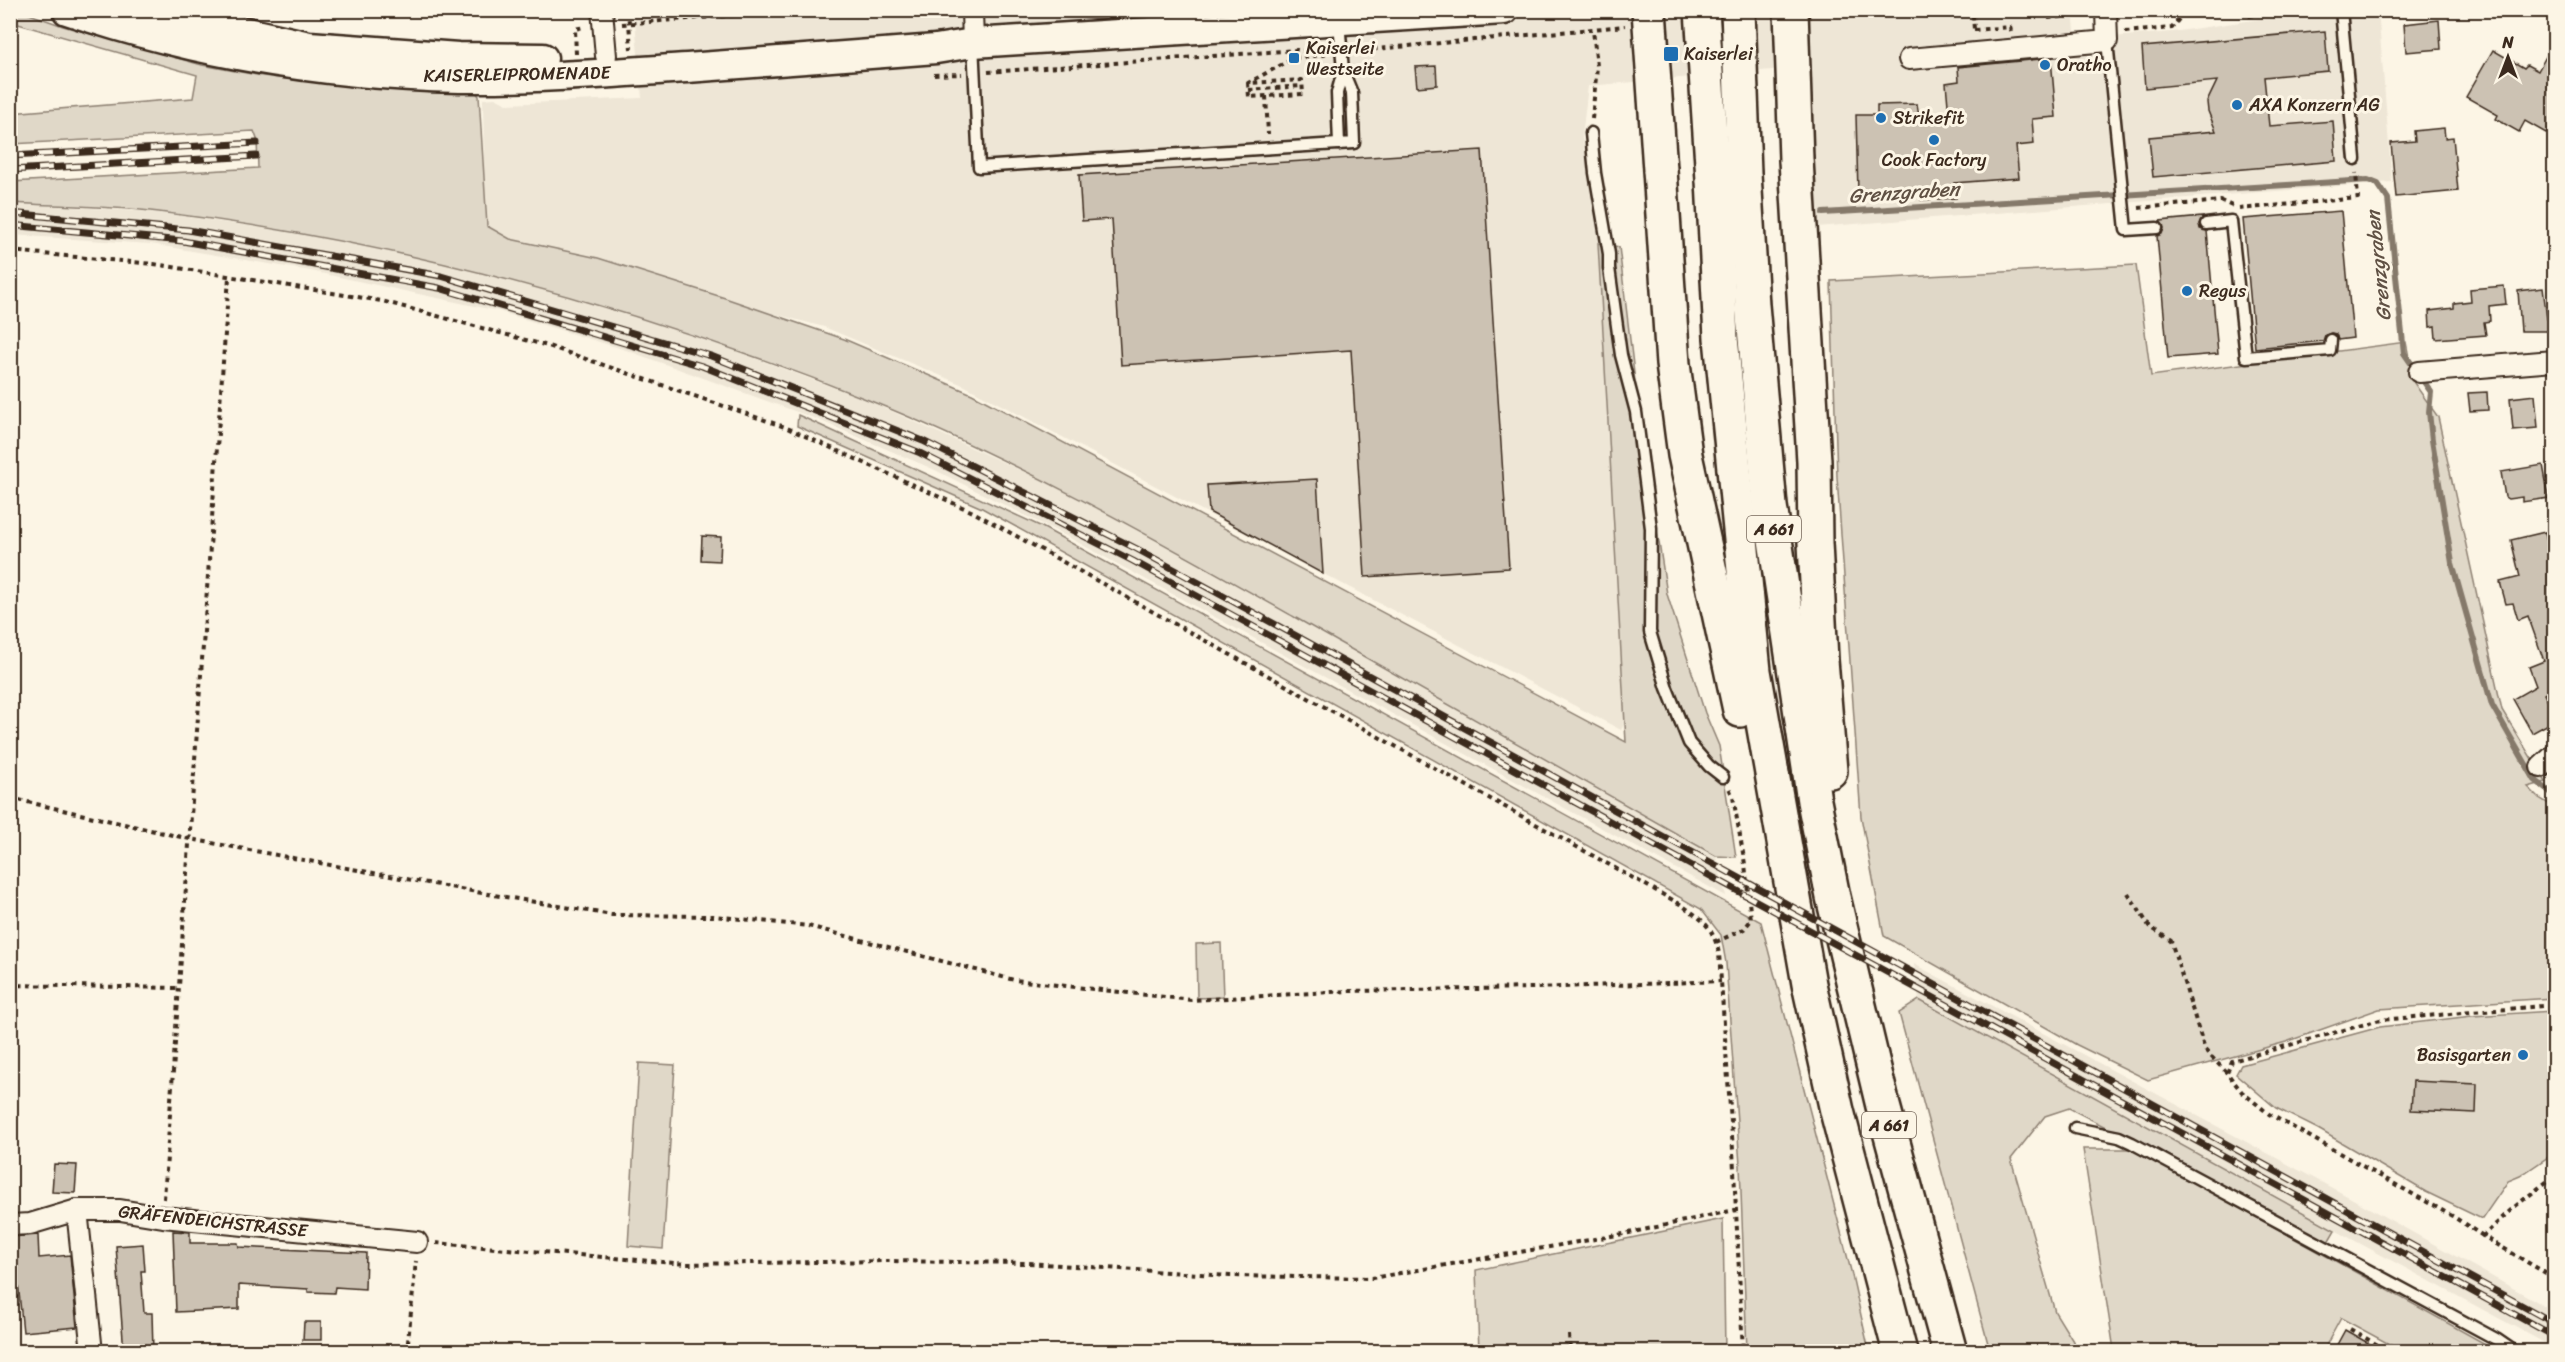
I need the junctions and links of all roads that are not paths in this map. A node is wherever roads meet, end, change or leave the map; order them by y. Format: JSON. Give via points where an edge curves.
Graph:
{"nodes":[{"id":1,"x":67,"y":10,"type":"edge"},
{"id":2,"x":148,"y":10,"type":"edge"},
{"id":3,"x":972,"y":10,"type":"edge"},
{"id":4,"x":1504,"y":10,"type":"edge"},
{"id":5,"x":1649,"y":10,"type":"edge"},
{"id":6,"x":1702,"y":10,"type":"edge"},
{"id":7,"x":1738,"y":10,"type":"edge"},
{"id":8,"x":1791,"y":10,"type":"edge"},
{"id":9,"x":2106,"y":10,"type":"edge"},
{"id":10,"x":2341,"y":10,"type":"edge"},
{"id":11,"x":1339,"y":16,"type":"edge"},
{"id":12,"x":603,"y":18,"type":"edge"},
{"id":13,"x":218,"y":32,"type":"junction"},
{"id":14,"x":2106,"y":38,"type":"junction"},
{"id":15,"x":973,"y":43,"type":"junction"},
{"id":16,"x":1909,"y":59,"type":"dead end"},
{"id":17,"x":607,"y":65,"type":"junction"},
{"id":18,"x":1343,"y":71,"type":"junction"},
{"id":19,"x":1591,"y":133,"type":"road end"},
{"id":20,"x":1339,"y":144,"type":"junction"},
{"id":21,"x":2355,"y":164,"type":"road end"},
{"id":22,"x":1729,"y":177,"type":"junction"},
{"id":23,"x":2206,"y":224,"type":"dead end"},
{"id":24,"x":2157,"y":228,"type":"dead end"},
{"id":25,"x":2331,"y":340,"type":"dead end"},
{"id":26,"x":2554,"y":361,"type":"edge"},
{"id":27,"x":2419,"y":372,"type":"dead end"},
{"id":28,"x":1723,"y":777,"type":"road end"},
{"id":29,"x":1829,"y":881,"type":"junction"},
{"id":30,"x":1791,"y":887,"type":"junction"},
{"id":31,"x":2075,"y":1128,"type":"dead end"},
{"id":32,"x":77,"y":1210,"type":"junction"},
{"id":33,"x":10,"y":1225,"type":"edge"},
{"id":34,"x":417,"y":1242,"type":"road end"},
{"id":35,"x":92,"y":1352,"type":"edge"},
{"id":36,"x":1900,"y":1352,"type":"edge"},
{"id":37,"x":1950,"y":1352,"type":"edge"},
{"id":38,"x":2515,"y":1352,"type":"edge"}],
"edges":[{"from":1,"to":13,"type":"main road","name":"KAISERLEIPROMENADE","via":[[151,35]]},
{"from":2,"to":13,"type":"main road","name":"KAISERLEIPROMENADE"},
{"from":3,"to":15,"type":"street"},
{"from":4,"to":11,"type":"main road","name":"KAISERLEIPROMENADE"},
{"from":5,"to":30,"type":"highway","number":"A 661","bridge":true,"via":[[1672,352],[1685,455],[1749,755]]},
{"from":6,"to":22,"type":"highway","number":"A 661","bridge":true},
{"from":7,"to":22,"type":"highway","number":"A 661","bridge":true},
{"from":8,"to":29,"type":"highway","number":"A 661","bridge":true,"via":[[1820,648],[1831,779]]},
{"from":9,"to":14,"type":"street"},
{"from":10,"to":21,"type":"lane"},
{"from":11,"to":15,"type":"main road","name":"KAISERLEIPROMENADE"},
{"from":11,"to":18,"type":"lane"},
{"from":12,"to":17,"type":"street"},
{"from":13,"to":17,"type":"main road","name":"KAISERLEIPROMENADE","via":[[309,46]]},
{"from":14,"to":16,"type":"street"},
{"from":14,"to":24,"type":"lane","via":[[2126,230]]},
{"from":15,"to":17,"type":"main road","name":"KAISERLEIPROMENADE","via":[[929,37]]},
{"from":15,"to":20,"type":"lane","via":[[979,167]]},
{"from":18,"to":20,"type":"lane","via":[[1337,93]]},
{"from":18,"to":20,"type":"lane","via":[[1352,93],[1354,143]]},
{"from":19,"to":28,"type":"lane","via":[[1621,355],[1636,412],[1651,528],[1650,632],[1689,743]]},
{"from":22,"to":29,"type":"highway","number":"A 661","via":[[1752,305],[1770,506]]},
{"from":22,"to":30,"type":"highway","number":"A 661","via":[[1721,338],[1754,671]]},
{"from":23,"to":25,"type":"lane","via":[[2231,221],[2246,357],[2330,350]]},
{"from":26,"to":27,"type":"street"},
{"from":29,"to":37,"type":"highway","number":"A 661"},
{"from":30,"to":36,"type":"highway","number":"A 661","via":[[1837,1111]]},
{"from":31,"to":38,"type":"lane","via":[[2132,1143]]},
{"from":32,"to":33,"type":"street","name":"GRÄFENDEICHSTRASSE","via":[[30,1224]]},
{"from":32,"to":34,"type":"street","name":"GRÄFENDEICHSTRASSE","via":[[120,1210]]},
{"from":32,"to":35,"type":"street"}]}
